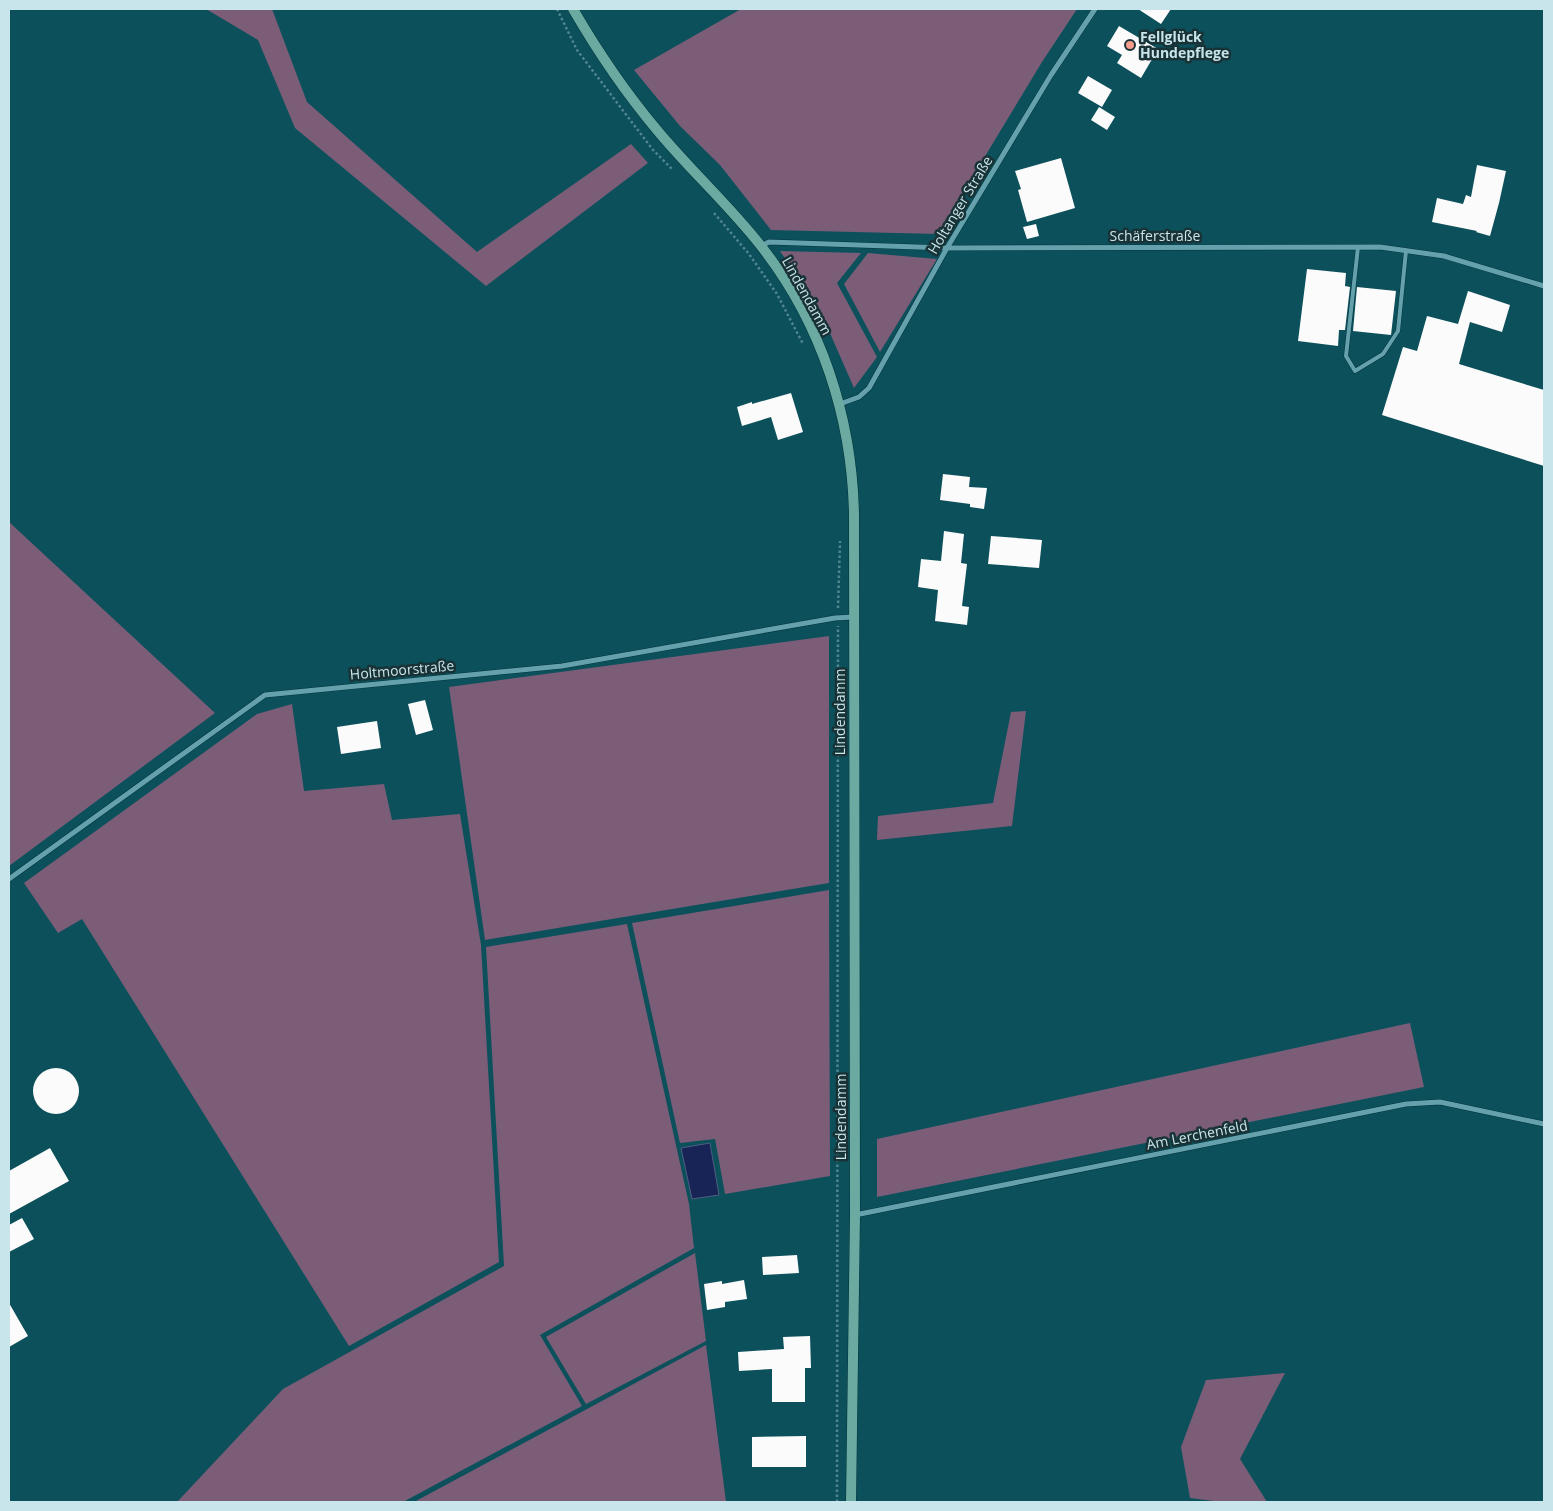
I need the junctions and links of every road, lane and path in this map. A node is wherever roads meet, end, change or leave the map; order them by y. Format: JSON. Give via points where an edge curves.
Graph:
{"nodes":[{"id":1,"x":557,"y":9,"type":"edge"},
{"id":2,"x":573,"y":9,"type":"edge"},
{"id":3,"x":1095,"y":9,"type":"edge"},
{"id":4,"x":672,"y":169,"type":"dead end"},
{"id":5,"x":711,"y":210,"type":"dead end"},
{"id":6,"x":761,"y":246,"type":"junction"},
{"id":7,"x":1358,"y":247,"type":"junction"},
{"id":8,"x":947,"y":248,"type":"junction"},
{"id":9,"x":1406,"y":251,"type":"junction"},
{"id":10,"x":1544,"y":286,"type":"edge"},
{"id":11,"x":804,"y":346,"type":"dead end"},
{"id":12,"x":840,"y":404,"type":"junction"},
{"id":13,"x":840,"y":539,"type":"dead end"},
{"id":14,"x":853,"y":617,"type":"junction"},
{"id":15,"x":838,"y":618,"type":"junction"},
{"id":16,"x":9,"y":879,"type":"edge"},
{"id":17,"x":1544,"y":1124,"type":"edge"},
{"id":18,"x":855,"y":1215,"type":"junction"},
{"id":19,"x":837,"y":1502,"type":"edge"},
{"id":20,"x":851,"y":1502,"type":"edge"}],
"edges":[{"from":1,"to":4,"type":"path","via":[[577,50],[653,150]]},
{"from":2,"to":6,"type":"street","name":"Lindendamm","via":[[623,88]]},
{"from":3,"to":8,"type":"street","name":"Holtanger Straße","via":[[1051,75]]},
{"from":5,"to":11,"type":"path","via":[[749,254],[777,294]]},
{"from":6,"to":8,"type":"street","name":"Schäferstraße","via":[[769,242]]},
{"from":6,"to":12,"type":"street","name":"Lindendamm","via":[[808,321]]},
{"from":7,"to":8,"type":"street","name":"Schäferstraße"},
{"from":7,"to":9,"type":"street","name":"Schäferstraße"},
{"from":7,"to":9,"type":"lane","via":[[1346,356],[1354,371],[1383,354],[1398,331]]},
{"from":8,"to":12,"type":"street","name":"Holtanger Straße","via":[[869,388],[859,397]]},
{"from":9,"to":10,"type":"street","name":"Schäferstraße","via":[[1444,256]]},
{"from":12,"to":14,"type":"street","name":"Lindendamm","via":[[853,494]]},
{"from":13,"to":15,"type":"path"},
{"from":14,"to":15,"type":"street","name":"Holtmoorstraße"},
{"from":14,"to":18,"type":"street","name":"Lindendamm"},
{"from":15,"to":16,"type":"street","name":"Holtmoorstraße","via":[[562,666],[265,695]]},
{"from":15,"to":19,"type":"path"},
{"from":17,"to":18,"type":"street","name":"Am Lerchenfeld","via":[[1440,1102],[1406,1104]]},
{"from":18,"to":20,"type":"street","name":"Lindendamm"}]}
